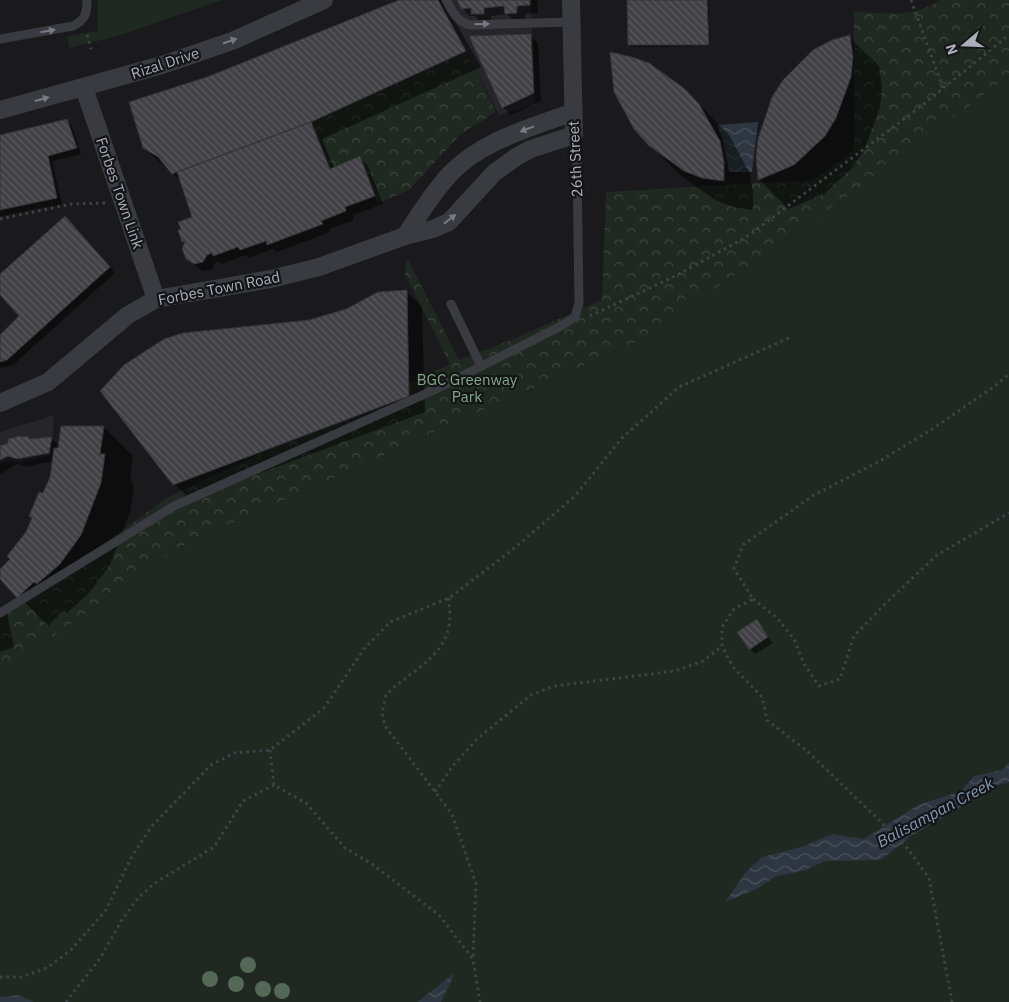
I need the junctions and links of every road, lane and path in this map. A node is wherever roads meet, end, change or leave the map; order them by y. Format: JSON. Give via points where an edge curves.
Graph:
{"nodes":[{"id":1,"x":86,"y":0,"type":"edge"},
{"id":2,"x":324,"y":0,"type":"edge"},
{"id":3,"x":446,"y":0,"type":"edge"},
{"id":4,"x":571,"y":0,"type":"edge"},
{"id":5,"x":911,"y":0,"type":"edge"},
{"id":6,"x":571,"y":22,"type":"junction"},
{"id":7,"x":0,"y":39,"type":"edge"},
{"id":8,"x":84,"y":88,"type":"junction"},
{"id":9,"x":943,"y":88,"type":"dead end"},
{"id":10,"x":0,"y":110,"type":"edge"},
{"id":11,"x":573,"y":112,"type":"junction"},
{"id":12,"x":574,"y":135,"type":"junction"},
{"id":13,"x":84,"y":204,"type":"dead end"},
{"id":14,"x":0,"y":219,"type":"edge"},
{"id":15,"x":405,"y":236,"type":"junction"},
{"id":16,"x":156,"y":299,"type":"junction"},
{"id":17,"x":451,"y":304,"type":"dead end"},
{"id":18,"x":792,"y":337,"type":"dead end"},
{"id":19,"x":481,"y":366,"type":"junction"},
{"id":20,"x":1009,"y":374,"type":"edge"},
{"id":21,"x":0,"y":403,"type":"edge"},
{"id":22,"x":1009,"y":513,"type":"edge"},
{"id":23,"x":449,"y":598,"type":"junction"},
{"id":24,"x":753,"y":599,"type":"junction"},
{"id":25,"x":0,"y":613,"type":"edge"},
{"id":26,"x":722,"y":646,"type":"junction"},
{"id":27,"x":270,"y":750,"type":"junction"},
{"id":28,"x":274,"y":784,"type":"junction"},
{"id":29,"x":435,"y":792,"type":"junction"},
{"id":30,"x":473,"y":959,"type":"junction"},
{"id":31,"x":0,"y":977,"type":"edge"},
{"id":32,"x":66,"y":1002,"type":"edge"},
{"id":33,"x":480,"y":1002,"type":"edge"},
{"id":34,"x":952,"y":1002,"type":"edge"}],
"edges":[{"from":7,"to":1,"type":"lane","one_way":true,"via":[[73,26],[83,21],[87,12]]},
{"from":8,"to":2,"type":"street","name":"Rizal Drive","one_way":true,"via":[[232,41]]},
{"from":3,"to":6,"type":"lane","one_way":true,"via":[[456,17],[470,25]]},
{"from":4,"to":6,"type":"street","name":"26th Street"},
{"from":5,"to":9,"type":"path"},
{"from":6,"to":11,"type":"street","name":"26th Street"},
{"from":10,"to":8,"type":"street","name":"Rizal Drive","one_way":true},
{"from":8,"to":16,"type":"street","name":"Forbes Town Link"},
{"from":11,"to":12,"type":"street","name":"26th Street"},
{"from":11,"to":15,"type":"street","one_way":true,"via":[[509,136],[468,159],[451,173]]},
{"from":15,"to":12,"type":"street","name":"Forbes Town Road","one_way":true,"via":[[449,222],[494,173],[516,157]]},
{"from":12,"to":19,"type":"lane","name":"26th Street","via":[[578,303],[575,317]]},
{"from":13,"to":14,"type":"path"},
{"from":15,"to":16,"type":"street","name":"Forbes Town Road","via":[[319,267],[272,279]]},
{"from":16,"to":21,"type":"street","name":"Forbes Town Road","via":[[128,315],[48,382]]},
{"from":17,"to":19,"type":"lane"},
{"from":18,"to":23,"type":"path","via":[[679,387],[622,438],[575,496]]},
{"from":19,"to":25,"type":"lane","via":[[321,442],[174,506]]},
{"from":20,"to":24,"type":"path","via":[[931,430],[814,495],[743,545],[734,569]]},
{"from":22,"to":24,"type":"path","via":[[937,555],[854,636],[840,679],[819,686],[804,664],[794,639],[777,618]]},
{"from":23,"to":27,"type":"path","via":[[390,622],[364,649],[324,708]]},
{"from":23,"to":29,"type":"path","via":[[449,626],[441,645],[424,665],[386,695],[382,713],[385,726]]},
{"from":24,"to":26,"type":"path","via":[[734,609],[722,628]]},
{"from":26,"to":29,"type":"path","via":[[704,661],[675,671],[554,686],[531,695],[477,739]]},
{"from":26,"to":34,"type":"path","via":[[733,667],[762,697],[767,720],[807,751],[878,819],[908,849],[929,878]]},
{"from":27,"to":28,"type":"path"},
{"from":27,"to":31,"type":"path","via":[[234,753],[211,765],[152,826],[132,856],[106,910],[71,950],[46,968],[21,977]]},
{"from":28,"to":30,"type":"path","via":[[306,803],[345,848],[372,864],[439,916]]},
{"from":28,"to":32,"type":"path","via":[[243,801],[214,847],[156,882],[139,897],[101,957]]},
{"from":29,"to":30,"type":"path","via":[[452,814],[476,884]]},
{"from":30,"to":33,"type":"path"}]}
